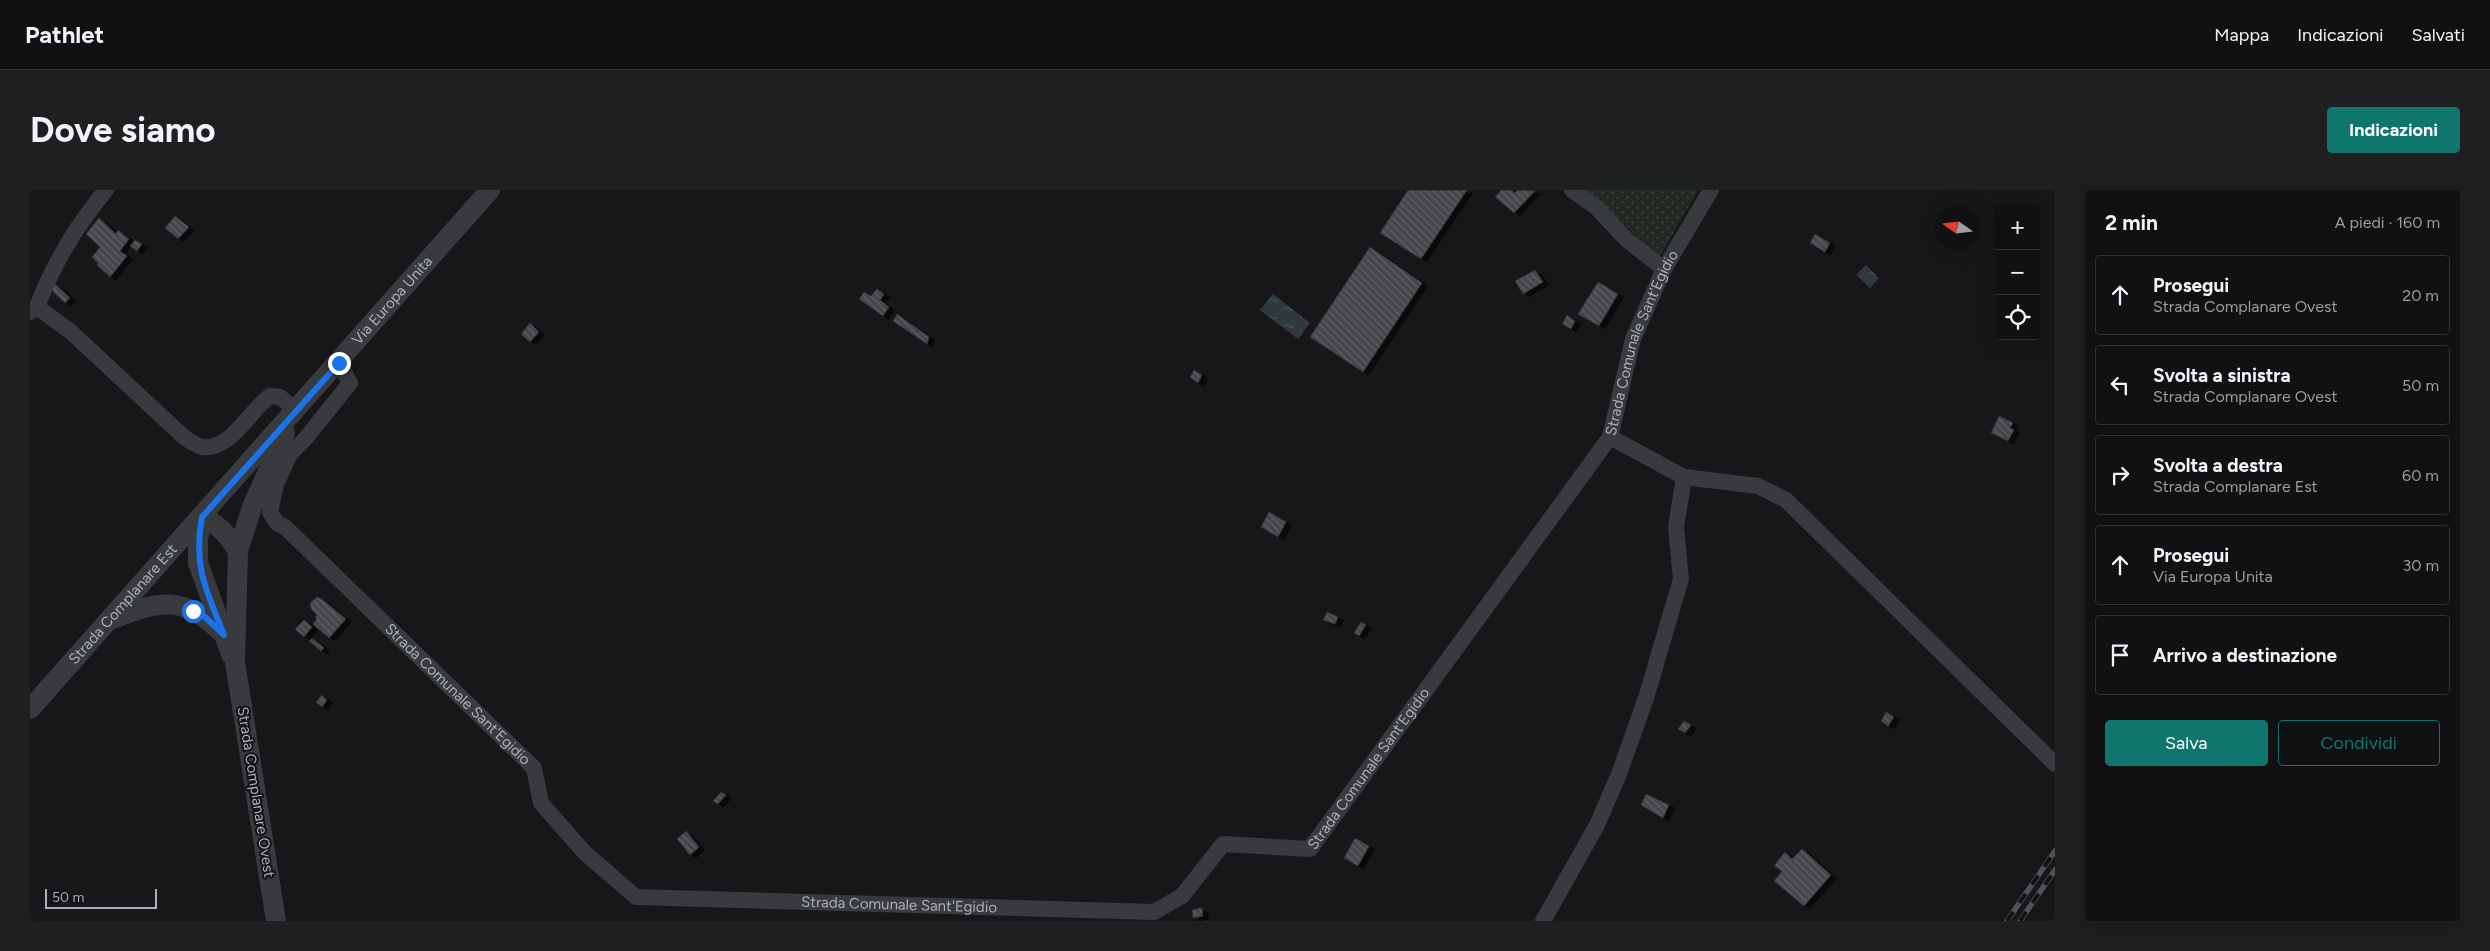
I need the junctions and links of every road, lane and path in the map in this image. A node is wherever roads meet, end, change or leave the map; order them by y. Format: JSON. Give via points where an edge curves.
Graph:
{"nodes":[{"id":1,"x":106,"y":190,"type":"edge"},
{"id":2,"x":490,"y":190,"type":"edge"},
{"id":3,"x":1572,"y":190,"type":"edge"},
{"id":4,"x":1711,"y":190,"type":"edge"},
{"id":5,"x":1664,"y":269,"type":"junction"},
{"id":6,"x":33,"y":310,"type":"edge"},
{"id":7,"x":339,"y":363,"type":"junction"},
{"id":8,"x":296,"y":410,"type":"junction"},
{"id":9,"x":1610,"y":437,"type":"junction"},
{"id":10,"x":1684,"y":477,"type":"junction"},
{"id":11,"x":202,"y":517,"type":"junction"},
{"id":12,"x":238,"y":551,"type":"junction"},
{"id":13,"x":109,"y":620,"type":"junction"},
{"id":14,"x":224,"y":635,"type":"junction"},
{"id":15,"x":235,"y":662,"type":"junction"},
{"id":16,"x":30,"y":709,"type":"edge"},
{"id":17,"x":2055,"y":764,"type":"edge"},
{"id":18,"x":276,"y":921,"type":"edge"},
{"id":19,"x":1543,"y":921,"type":"edge"}],
"edges":[{"from":1,"to":6,"type":"street","via":[[68,242]]},
{"from":2,"to":7,"type":"street","name":"Via Europa Unita"},
{"from":3,"to":5,"type":"street","via":[[1596,207],[1627,240]]},
{"from":4,"to":5,"type":"street","name":"Strada Comunale Sant'Egidio"},
{"from":5,"to":9,"type":"street","name":"Strada Comunale Sant'Egidio","via":[[1633,338]]},
{"from":6,"to":8,"type":"street","via":[[71,332],[185,438],[201,447],[216,446],[228,438],[270,396],[280,397]]},
{"from":7,"to":8,"type":"street","name":"Via Europa Unita"},
{"from":7,"to":9,"type":"street","name":"Strada Comunale Sant'Egidio","via":[[350,383],[290,454],[276,484],[270,512],[534,768],[541,803],[585,853],[636,897],[1154,912],[1182,896],[1223,844],[1310,849]]},
{"from":8,"to":11,"type":"street","name":"Strada Complanare Est"},
{"from":8,"to":12,"type":"street","name":"Strada Complanare Ovest","via":[[252,507]]},
{"from":9,"to":10,"type":"street"},
{"from":10,"to":17,"type":"street","via":[[1758,486],[1786,500]]},
{"from":10,"to":19,"type":"street","via":[[1676,527],[1681,579],[1646,698],[1597,825]]},
{"from":11,"to":12,"type":"street","via":[[226,533]]},
{"from":11,"to":13,"type":"street","name":"Strada Complanare Est"},
{"from":11,"to":14,"type":"street","name":"Strada Complanare Ovest","via":[[198,563]]},
{"from":12,"to":15,"type":"street","name":"Strada Complanare Ovest"},
{"from":13,"to":14,"type":"street","name":"Strada Complanare Ovest","via":[[164,603],[205,617]]},
{"from":13,"to":16,"type":"street","name":"Strada Complanare Est"},
{"from":14,"to":15,"type":"street","name":"Strada Complanare Ovest"},
{"from":15,"to":18,"type":"street","name":"Strada Complanare Ovest"}]}
